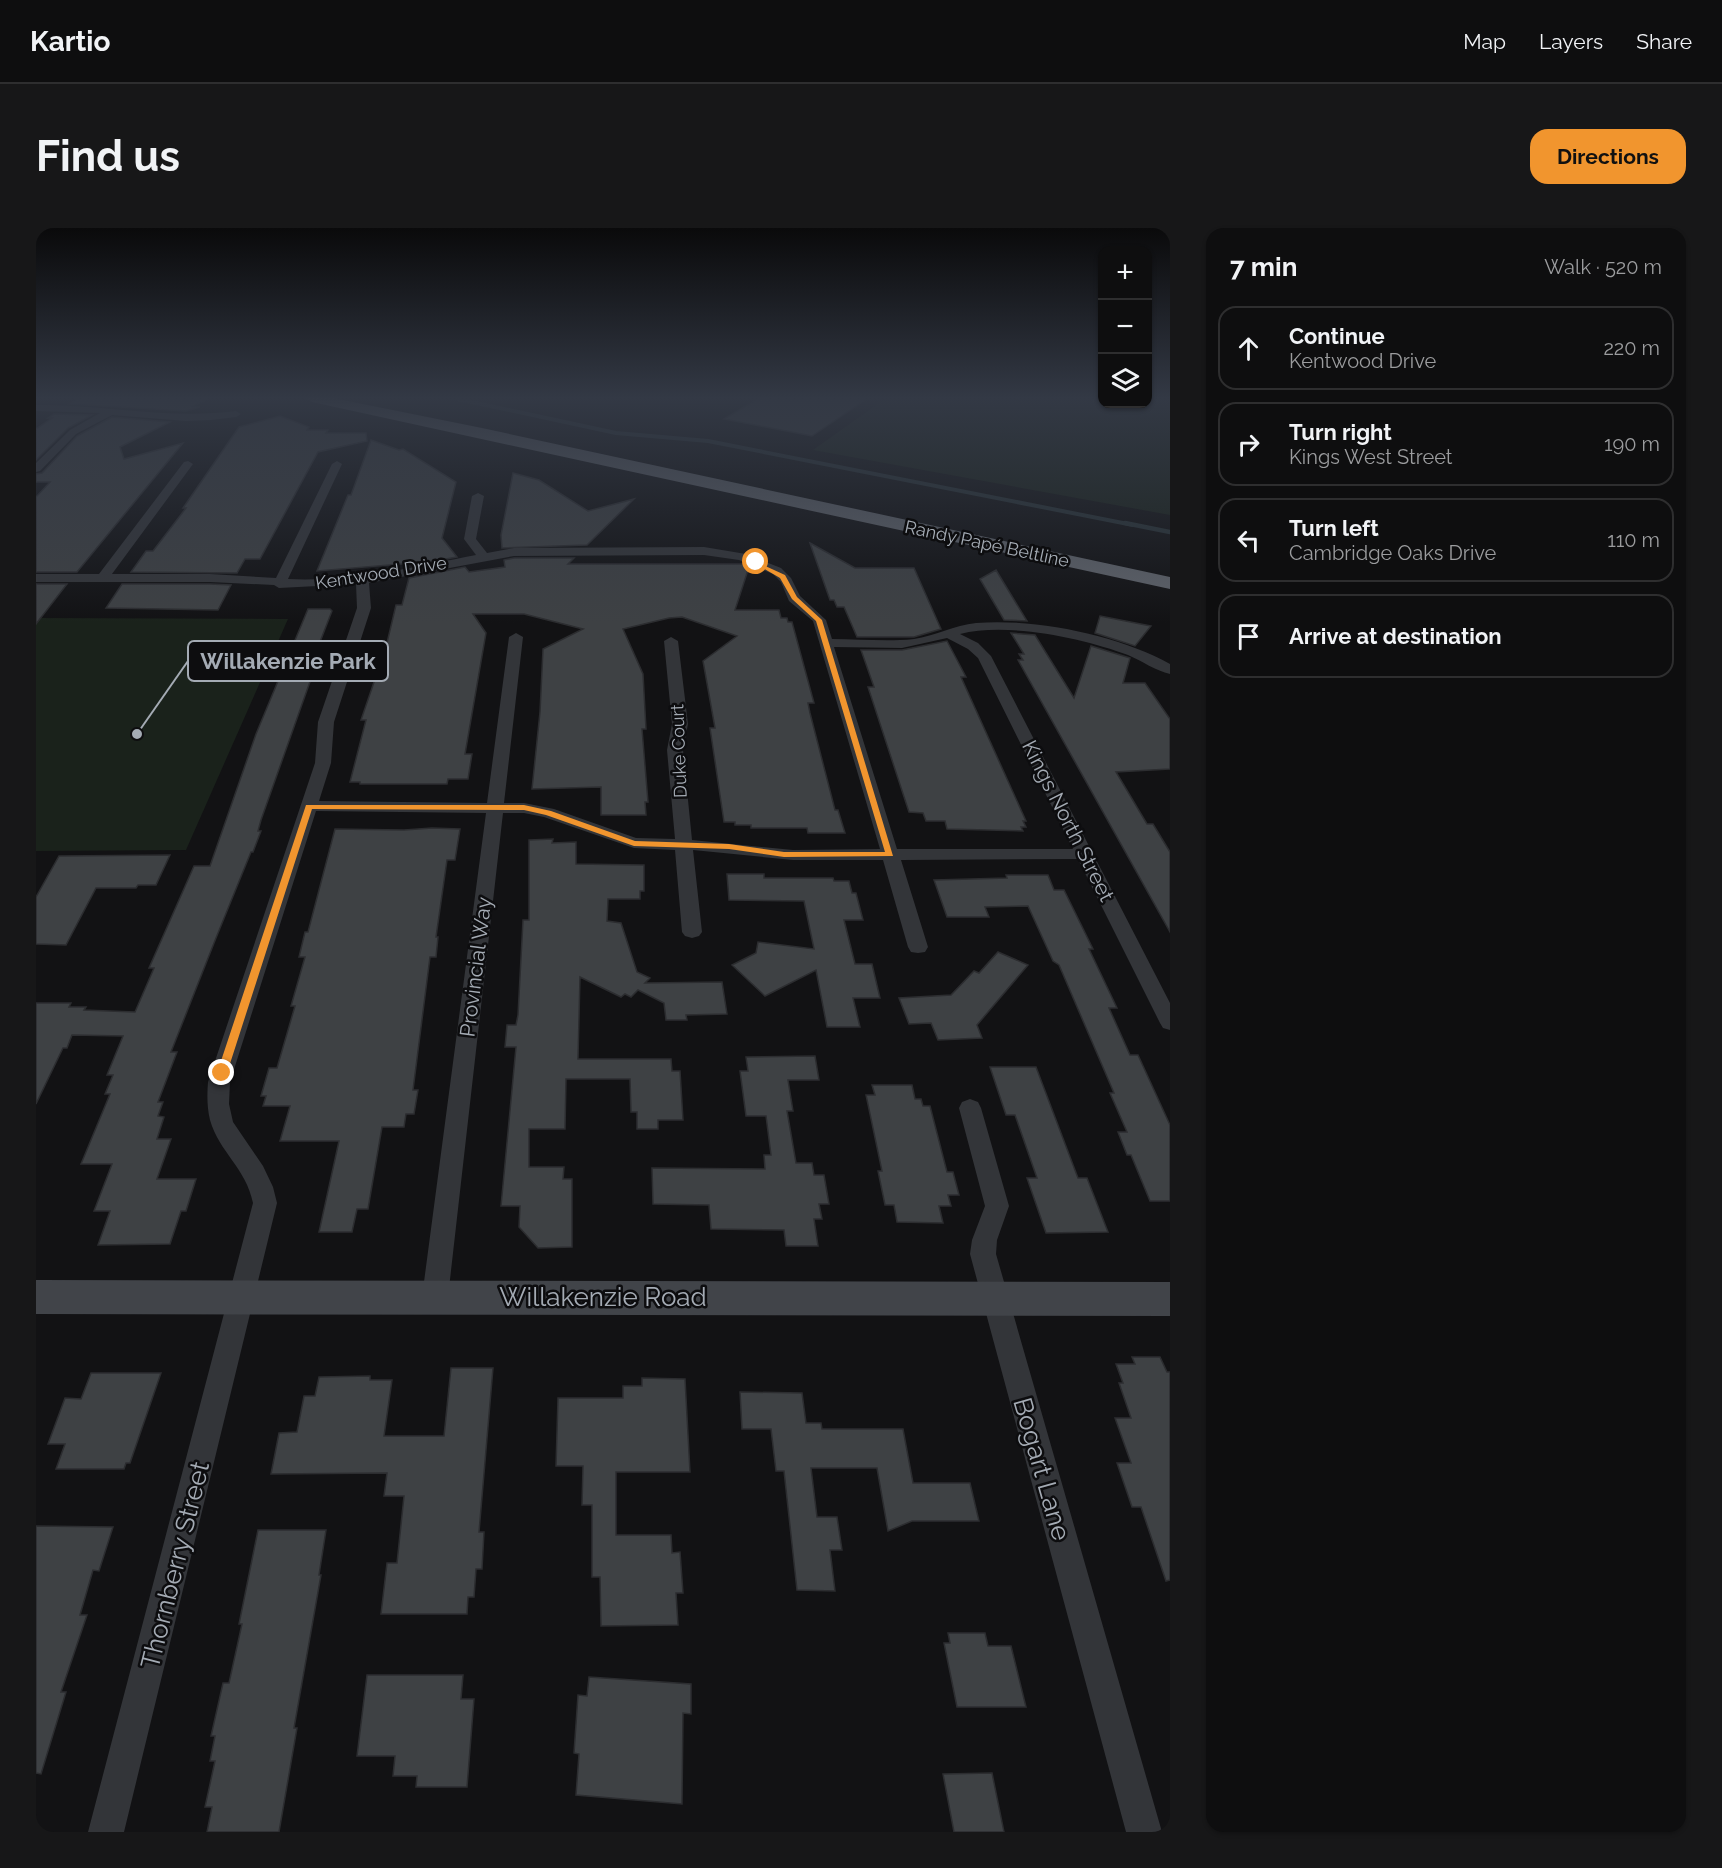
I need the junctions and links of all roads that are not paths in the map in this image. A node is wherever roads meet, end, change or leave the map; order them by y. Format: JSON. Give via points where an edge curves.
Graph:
{"nodes":[{"id":1,"x":181,"y":473,"type":"edge"},
{"id":2,"x":333,"y":473,"type":"edge"},
{"id":3,"x":665,"y":473,"type":"edge"},
{"id":4,"x":702,"y":473,"type":"edge"},
{"id":5,"x":478,"y":496,"type":"dead end"},
{"id":6,"x":977,"y":533,"type":"junction"},
{"id":7,"x":644,"y":537,"type":"dead end"},
{"id":8,"x":645,"y":551,"type":"junction"},
{"id":9,"x":483,"y":556,"type":"junction"},
{"id":10,"x":1170,"y":568,"type":"edge"},
{"id":11,"x":1170,"y":573,"type":"edge"},
{"id":12,"x":36,"y":578,"type":"edge"},
{"id":13,"x":104,"y":578,"type":"junction"},
{"id":14,"x":362,"y":580,"type":"junction"},
{"id":15,"x":1170,"y":583,"type":"edge"},
{"id":16,"x":279,"y":584,"type":"junction"},
{"id":17,"x":949,"y":634,"type":"junction"},
{"id":18,"x":516,"y":637,"type":"dead end"},
{"id":19,"x":671,"y":641,"type":"dead end"},
{"id":20,"x":826,"y":643,"type":"junction"},
{"id":21,"x":1170,"y":670,"type":"edge"},
{"id":22,"x":309,"y":806,"type":"junction"},
{"id":23,"x":496,"y":806,"type":"junction"},
{"id":24,"x":684,"y":845,"type":"junction"},
{"id":25,"x":890,"y":854,"type":"junction"},
{"id":26,"x":1085,"y":854,"type":"junction"},
{"id":27,"x":692,"y":932,"type":"dead end"},
{"id":28,"x":918,"y":947,"type":"dead end"},
{"id":29,"x":1170,"y":1023,"type":"edge"},
{"id":30,"x":970,"y":1108,"type":"dead end"},
{"id":31,"x":36,"y":1297,"type":"edge"},
{"id":32,"x":242,"y":1297,"type":"junction"},
{"id":33,"x":435,"y":1297,"type":"junction"},
{"id":34,"x":994,"y":1298,"type":"junction"},
{"id":35,"x":1170,"y":1299,"type":"edge"},
{"id":36,"x":106,"y":1832,"type":"edge"},
{"id":37,"x":1144,"y":1832,"type":"edge"}],
"edges":[{"from":1,"to":13,"type":"street"},
{"from":2,"to":16,"type":"street","name":"Kentwood Drive"},
{"from":3,"to":15,"type":"highway","name":"Randy Papé Beltline"},
{"from":4,"to":6,"type":"highway","name":"Randy Papé Beltline"},
{"from":5,"to":9,"type":"street","name":"Kentwood Drive","via":[[470,539]]},
{"from":6,"to":10,"type":"highway"},
{"from":6,"to":11,"type":"highway","name":"Randy Papé Beltline"},
{"from":7,"to":8,"type":"street"},
{"from":8,"to":9,"type":"street","name":"Kentwood Drive","via":[[519,551]]},
{"from":8,"to":20,"type":"street","name":"Kentwood Drive","via":[[721,553],[768,567],[787,581],[796,600],[815,615]]},
{"from":9,"to":14,"type":"street","name":"Kentwood Drive"},
{"from":12,"to":13,"type":"street","name":"Kentwood Drive"},
{"from":13,"to":16,"type":"street","name":"Kentwood Drive","via":[[210,578]]},
{"from":14,"to":16,"type":"street","name":"Kentwood Drive"},
{"from":14,"to":22,"type":"street","name":"Thornberry Street","via":[[364,608],[326,722],[323,763]]},
{"from":17,"to":20,"type":"street","via":[[906,643]]},
{"from":17,"to":21,"type":"street","via":[[989,626],[1032,630],[1126,648]]},
{"from":17,"to":26,"type":"street","name":"Kings North Street","via":[[984,656]]},
{"from":18,"to":23,"type":"street","name":"Provincial Way"},
{"from":19,"to":24,"type":"street","name":"Duke Court","via":[[680,724],[675,750]]},
{"from":20,"to":25,"type":"street","name":"Kentwood Drive"},
{"from":22,"to":23,"type":"street"},
{"from":22,"to":32,"type":"street","name":"Thornberry Street","via":[[219,1082],[217,1107],[223,1128],[264,1192],[265,1203]]},
{"from":23,"to":24,"type":"street","via":[[538,810],[624,841]]},
{"from":23,"to":33,"type":"street","name":"Provincial Way"},
{"from":24,"to":25,"type":"street","via":[[729,846],[784,854]]},
{"from":24,"to":27,"type":"street","name":"Duke Court"},
{"from":25,"to":26,"type":"street"},
{"from":25,"to":28,"type":"street","name":"Kentwood Drive"},
{"from":26,"to":29,"type":"street","name":"Kings North Street"},
{"from":30,"to":34,"type":"street","name":"Bogart Lane","via":[[996,1196],[997,1213],[982,1242]]},
{"from":31,"to":32,"type":"street","name":"Willakenzie Road"},
{"from":32,"to":33,"type":"street","name":"Willakenzie Road"},
{"from":32,"to":36,"type":"street","name":"Thornberry Street"},
{"from":33,"to":34,"type":"street","name":"Willakenzie Road"},
{"from":34,"to":35,"type":"street","name":"Willakenzie Road"},
{"from":34,"to":37,"type":"street","name":"Bogart Lane"}]}
